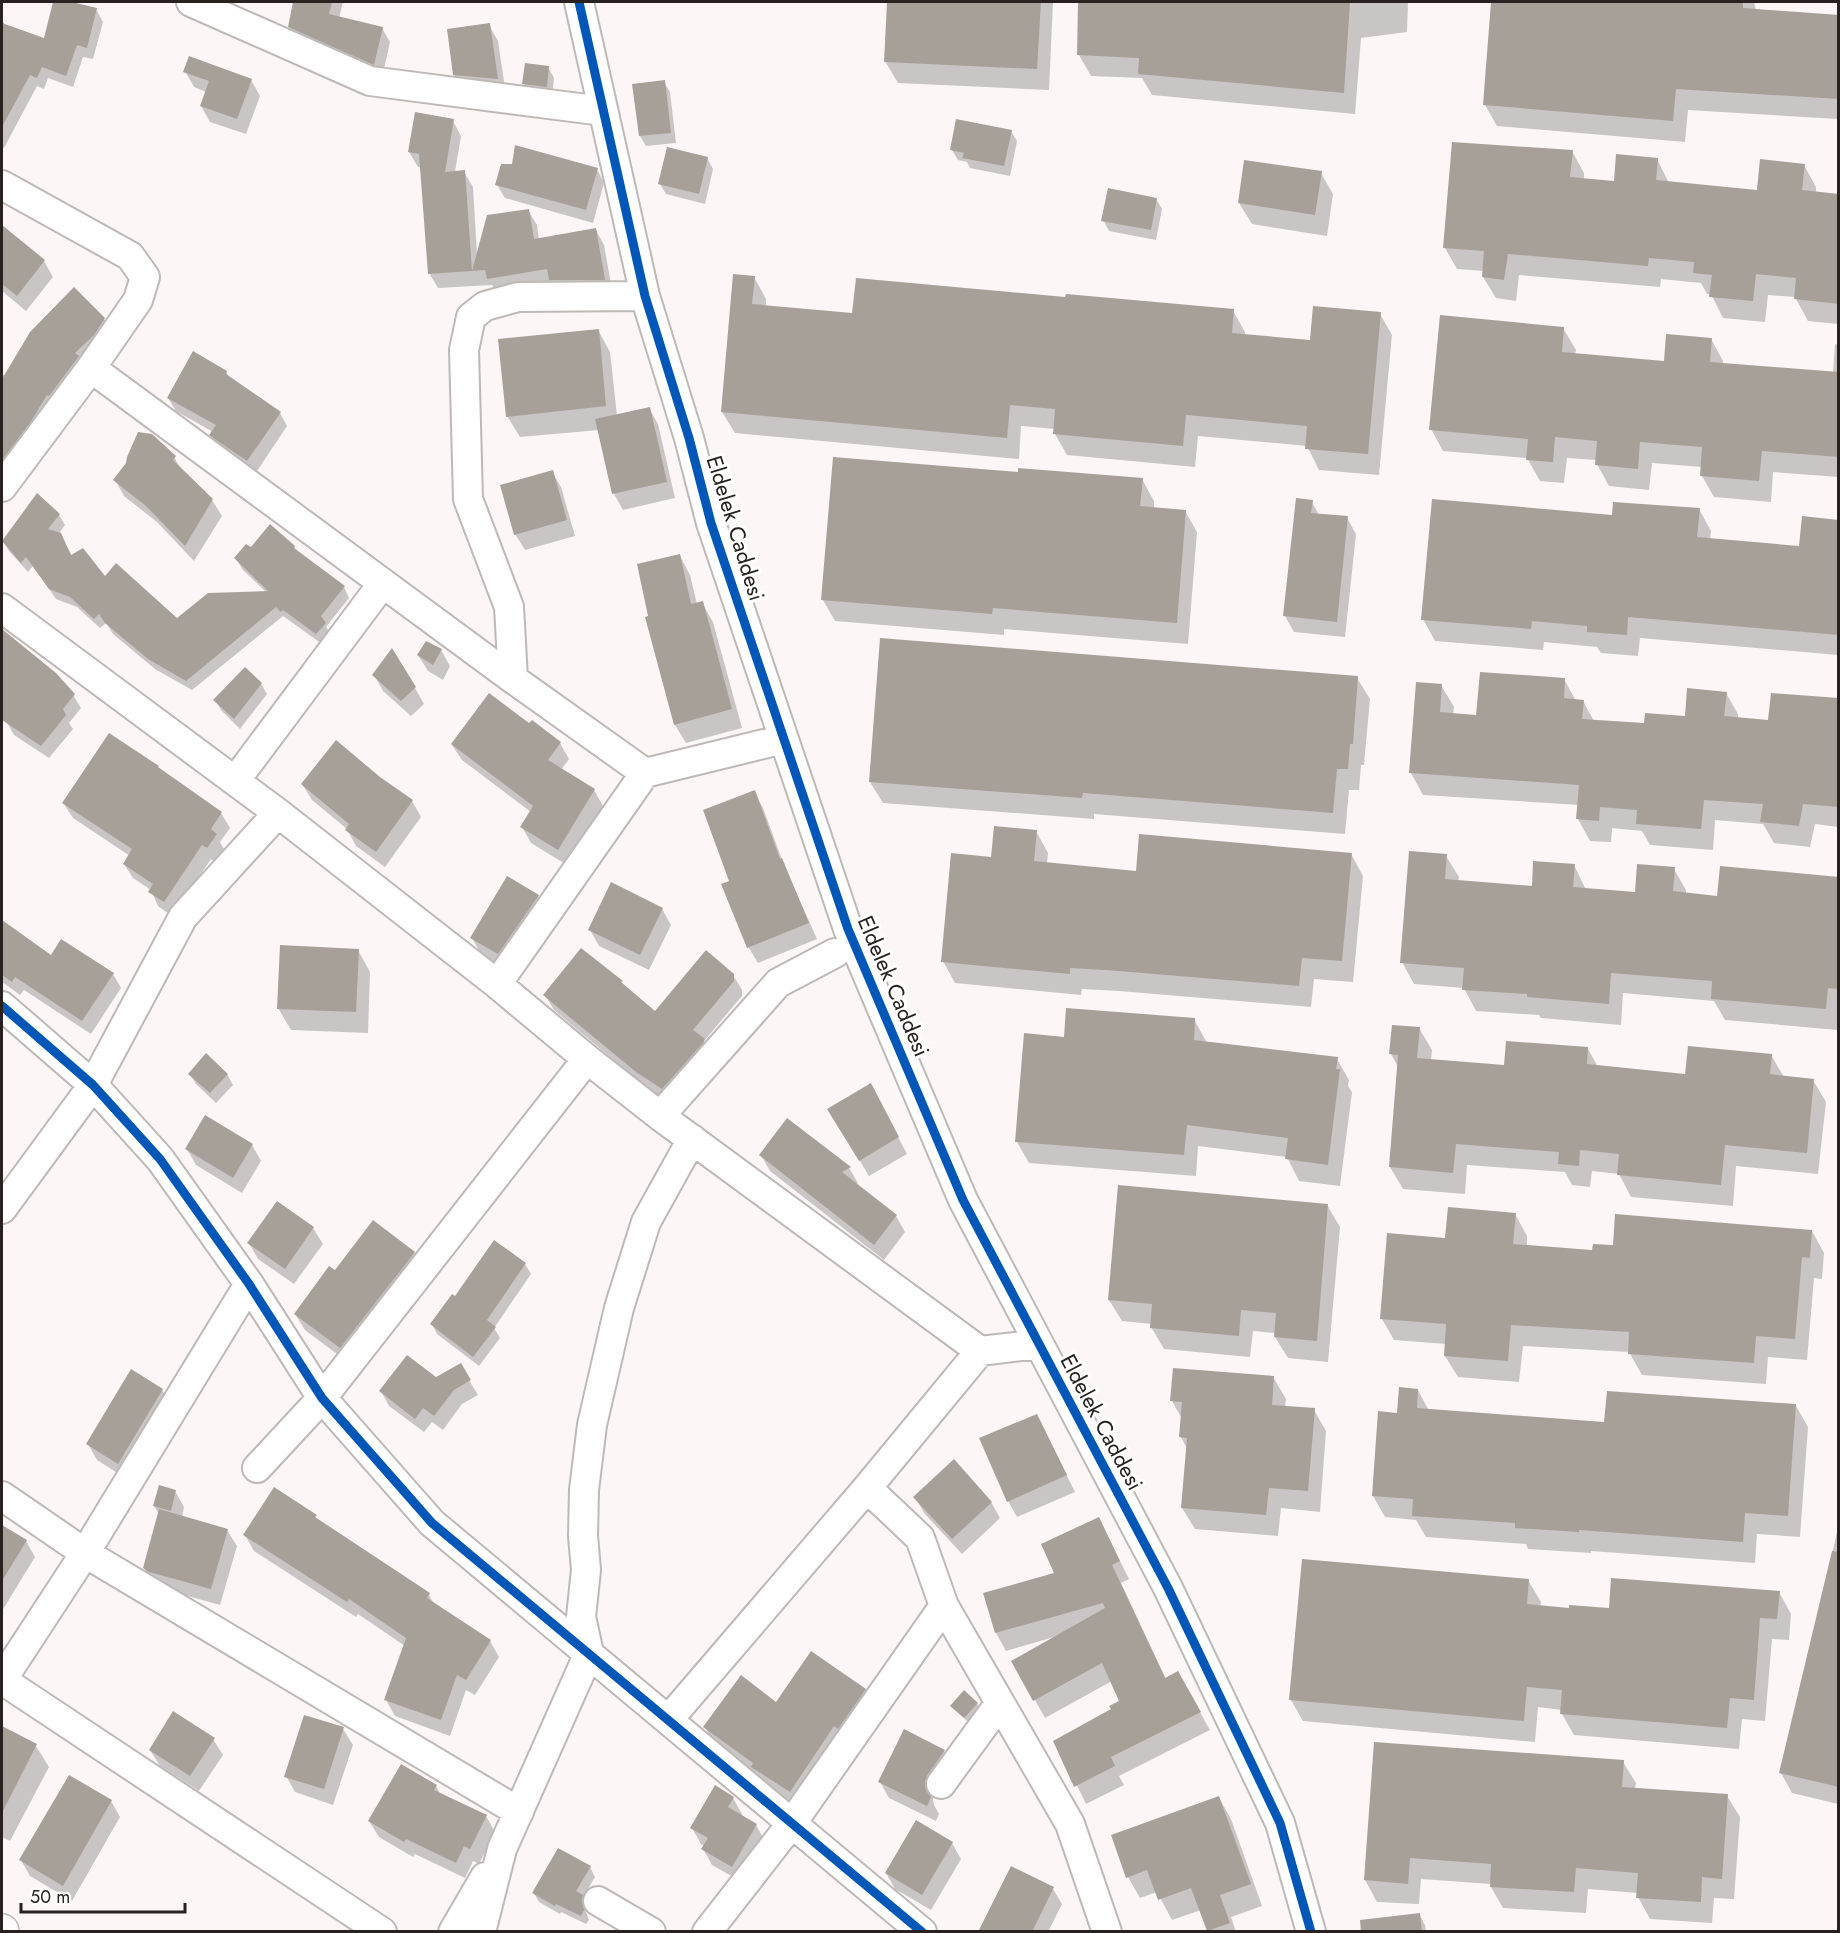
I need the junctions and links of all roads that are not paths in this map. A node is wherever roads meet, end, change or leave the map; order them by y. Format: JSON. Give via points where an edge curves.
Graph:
{"nodes":[{"id":1,"x":191,"y":2,"type":"edge"},
{"id":2,"x":579,"y":2,"type":"edge"},
{"id":3,"x":603,"y":111,"type":"junction"},
{"id":4,"x":2,"y":185,"type":"edge"},
{"id":5,"x":645,"y":296,"type":"junction"},
{"id":6,"x":91,"y":368,"type":"junction"},
{"id":7,"x":2,"y":487,"type":"edge"},
{"id":8,"x":382,"y":583,"type":"junction"},
{"id":9,"x":2,"y":608,"type":"edge"},
{"id":10,"x":513,"y":679,"type":"junction"},
{"id":11,"x":784,"y":739,"type":"junction"},
{"id":12,"x":645,"y":773,"type":"junction"},
{"id":13,"x":236,"y":781,"type":"junction"},
{"id":14,"x":278,"y":813,"type":"junction"},
{"id":15,"x":835,"y":953,"type":"dead end"},
{"id":16,"x":497,"y":984,"type":"junction"},
{"id":17,"x":2,"y":1006,"type":"edge"},
{"id":18,"x":586,"y":1059,"type":"junction"},
{"id":19,"x":93,"y":1086,"type":"junction"},
{"id":20,"x":660,"y":1116,"type":"junction"},
{"id":21,"x":692,"y":1139,"type":"junction"},
{"id":22,"x":2,"y":1209,"type":"edge"},
{"id":23,"x":249,"y":1284,"type":"junction"},
{"id":24,"x":1039,"y":1344,"type":"junction"},
{"id":25,"x":980,"y":1351,"type":"junction"},
{"id":26,"x":322,"y":1398,"type":"junction"},
{"id":27,"x":257,"y":1468,"type":"dead end"},
{"id":28,"x":867,"y":1488,"type":"junction"},
{"id":29,"x":2,"y":1496,"type":"edge"},
{"id":30,"x":85,"y":1553,"type":"junction"},
{"id":31,"x":944,"y":1606,"type":"junction"},
{"id":32,"x":589,"y":1653,"type":"junction"},
{"id":33,"x":2,"y":1680,"type":"edge"},
{"id":34,"x":1000,"y":1703,"type":"junction"},
{"id":35,"x":669,"y":1719,"type":"junction"},
{"id":36,"x":941,"y":1784,"type":"dead end"},
{"id":37,"x":519,"y":1812,"type":"junction"},
{"id":38,"x":792,"y":1823,"type":"junction"},
{"id":39,"x":502,"y":1849,"type":"junction"},
{"id":40,"x":598,"y":1901,"type":"dead end"},
{"id":41,"x":1306,"y":1930,"type":"edge"},
{"id":42,"x":382,"y":1932,"type":"edge"},
{"id":43,"x":453,"y":1932,"type":"edge"},
{"id":44,"x":481,"y":1932,"type":"edge"},
{"id":45,"x":651,"y":1932,"type":"edge"},
{"id":46,"x":707,"y":1932,"type":"edge"},
{"id":47,"x":922,"y":1932,"type":"edge"},
{"id":48,"x":1107,"y":1932,"type":"edge"}],
"edges":[{"from":1,"to":3,"type":"street","via":[[370,81]]},
{"from":2,"to":3,"type":"street","name":"Eldelek Caddesi"},
{"from":3,"to":5,"type":"street","name":"Eldelek Caddesi"},
{"from":4,"to":6,"type":"street","via":[[130,256],[145,278],[138,300]]},
{"from":5,"to":10,"type":"street","via":[[518,297],[485,306],[471,317],[464,350],[468,499],[509,607]]},
{"from":5,"to":11,"type":"street","name":"Eldelek Caddesi","via":[[711,523]]},
{"from":6,"to":7,"type":"street"},
{"from":6,"to":8,"type":"street"},
{"from":8,"to":10,"type":"street"},
{"from":8,"to":13,"type":"street"},
{"from":9,"to":13,"type":"street"},
{"from":10,"to":12,"type":"street"},
{"from":11,"to":12,"type":"street"},
{"from":11,"to":24,"type":"street","name":"Eldelek Caddesi","via":[[848,929],[963,1200]]},
{"from":12,"to":16,"type":"street"},
{"from":13,"to":14,"type":"street"},
{"from":14,"to":16,"type":"street"},
{"from":14,"to":19,"type":"street","via":[[183,917]]},
{"from":15,"to":20,"type":"street","via":[[778,983]]},
{"from":16,"to":18,"type":"street"},
{"from":17,"to":19,"type":"street"},
{"from":18,"to":20,"type":"street"},
{"from":18,"to":26,"type":"street"},
{"from":19,"to":22,"type":"street"},
{"from":19,"to":23,"type":"street","via":[[160,1159]]},
{"from":20,"to":21,"type":"street"},
{"from":21,"to":25,"type":"street"},
{"from":21,"to":32,"type":"street","via":[[646,1222],[619,1308],[592,1425],[584,1490],[586,1570],[581,1617]]},
{"from":23,"to":26,"type":"street"},
{"from":23,"to":30,"type":"street"},
{"from":24,"to":25,"type":"street"},
{"from":24,"to":41,"type":"street","name":"Eldelek Caddesi","via":[[1168,1588],[1280,1823]]},
{"from":25,"to":28,"type":"street"},
{"from":26,"to":27,"type":"street"},
{"from":26,"to":32,"type":"street","via":[[432,1523]]},
{"from":28,"to":31,"type":"street","via":[[920,1538]]},
{"from":28,"to":35,"type":"street"},
{"from":29,"to":30,"type":"street"},
{"from":30,"to":33,"type":"street"},
{"from":30,"to":37,"type":"street"},
{"from":31,"to":34,"type":"street"},
{"from":31,"to":38,"type":"street"},
{"from":32,"to":35,"type":"street"},
{"from":32,"to":37,"type":"street"},
{"from":33,"to":42,"type":"street"},
{"from":34,"to":36,"type":"street"},
{"from":34,"to":48,"type":"street","via":[[1070,1824]]},
{"from":35,"to":38,"type":"street"},
{"from":37,"to":39,"type":"street"},
{"from":38,"to":46,"type":"street"},
{"from":38,"to":47,"type":"street"},
{"from":39,"to":43,"type":"street"},
{"from":39,"to":44,"type":"street"},
{"from":40,"to":45,"type":"street"}]}
